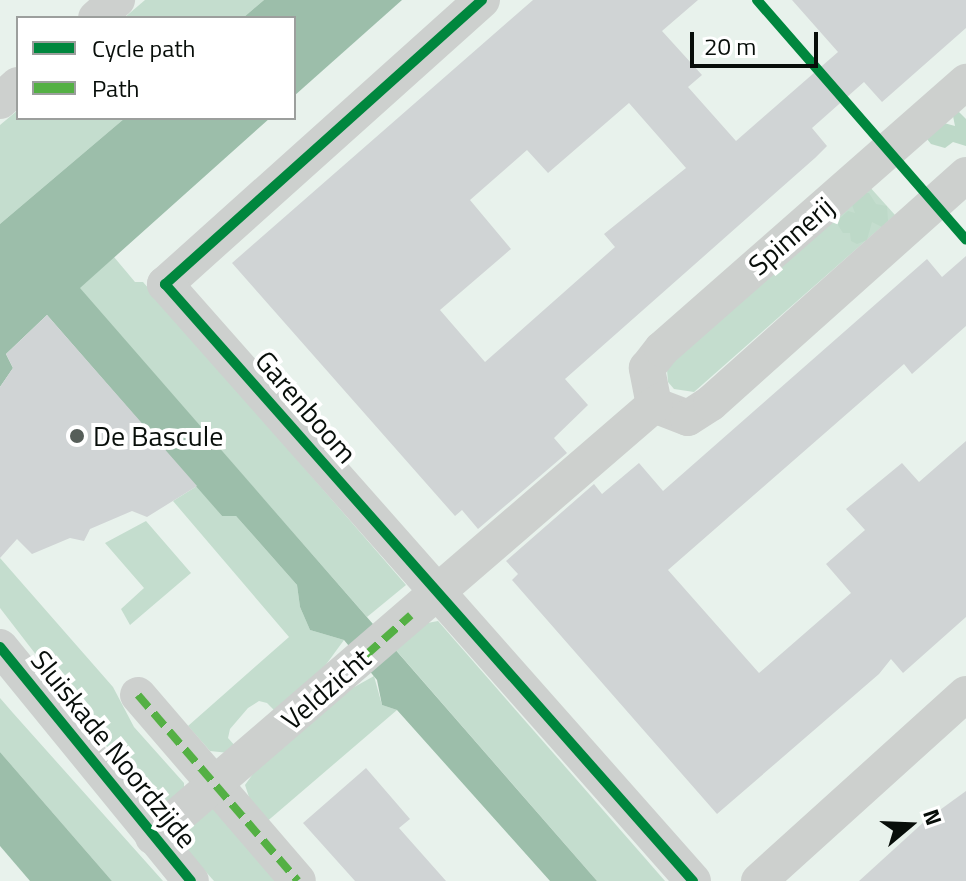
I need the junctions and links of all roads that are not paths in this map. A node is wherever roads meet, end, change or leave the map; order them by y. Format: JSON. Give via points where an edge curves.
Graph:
{"nodes":[{"id":1,"x":482,"y":0,"type":"edge"},
{"id":2,"x":966,"y":82,"type":"edge"},
{"id":3,"x":16,"y":87,"type":"edge"},
{"id":4,"x":0,"y":101,"type":"edge"},
{"id":5,"x":966,"y":175,"type":"edge"},
{"id":6,"x":654,"y":405,"type":"junction"},
{"id":7,"x":424,"y":603,"type":"junction"},
{"id":8,"x":0,"y":647,"type":"edge"},
{"id":9,"x":966,"y":694,"type":"edge"},
{"id":10,"x":138,"y":695,"type":"dead end"},
{"id":11,"x":213,"y":785,"type":"junction"},
{"id":12,"x":153,"y":837,"type":"junction"},
{"id":13,"x":191,"y":881,"type":"edge"},
{"id":14,"x":298,"y":881,"type":"edge"},
{"id":15,"x":693,"y":881,"type":"edge"},
{"id":16,"x":759,"y":881,"type":"edge"}],
"edges":[{"from":1,"to":7,"type":"street","name":"Garenboom","via":[[165,284]]},
{"from":2,"to":6,"type":"street","name":"Spinnerij","via":[[662,349],[647,368]]},
{"from":3,"to":4,"type":"street"},
{"from":5,"to":6,"type":"street","via":[[711,403],[688,418]]},
{"from":6,"to":7,"type":"street"},
{"from":7,"to":11,"type":"street","name":"Veldzicht"},
{"from":7,"to":15,"type":"street","name":"Garenboom"},
{"from":8,"to":12,"type":"street","name":"Sluiskade Noordzijde"},
{"from":9,"to":16,"type":"street"},
{"from":10,"to":11,"type":"street"},
{"from":11,"to":12,"type":"street","name":"Veldzicht"},
{"from":11,"to":14,"type":"street"},
{"from":12,"to":13,"type":"street","name":"Sluiskade Noordzijde"}]}
